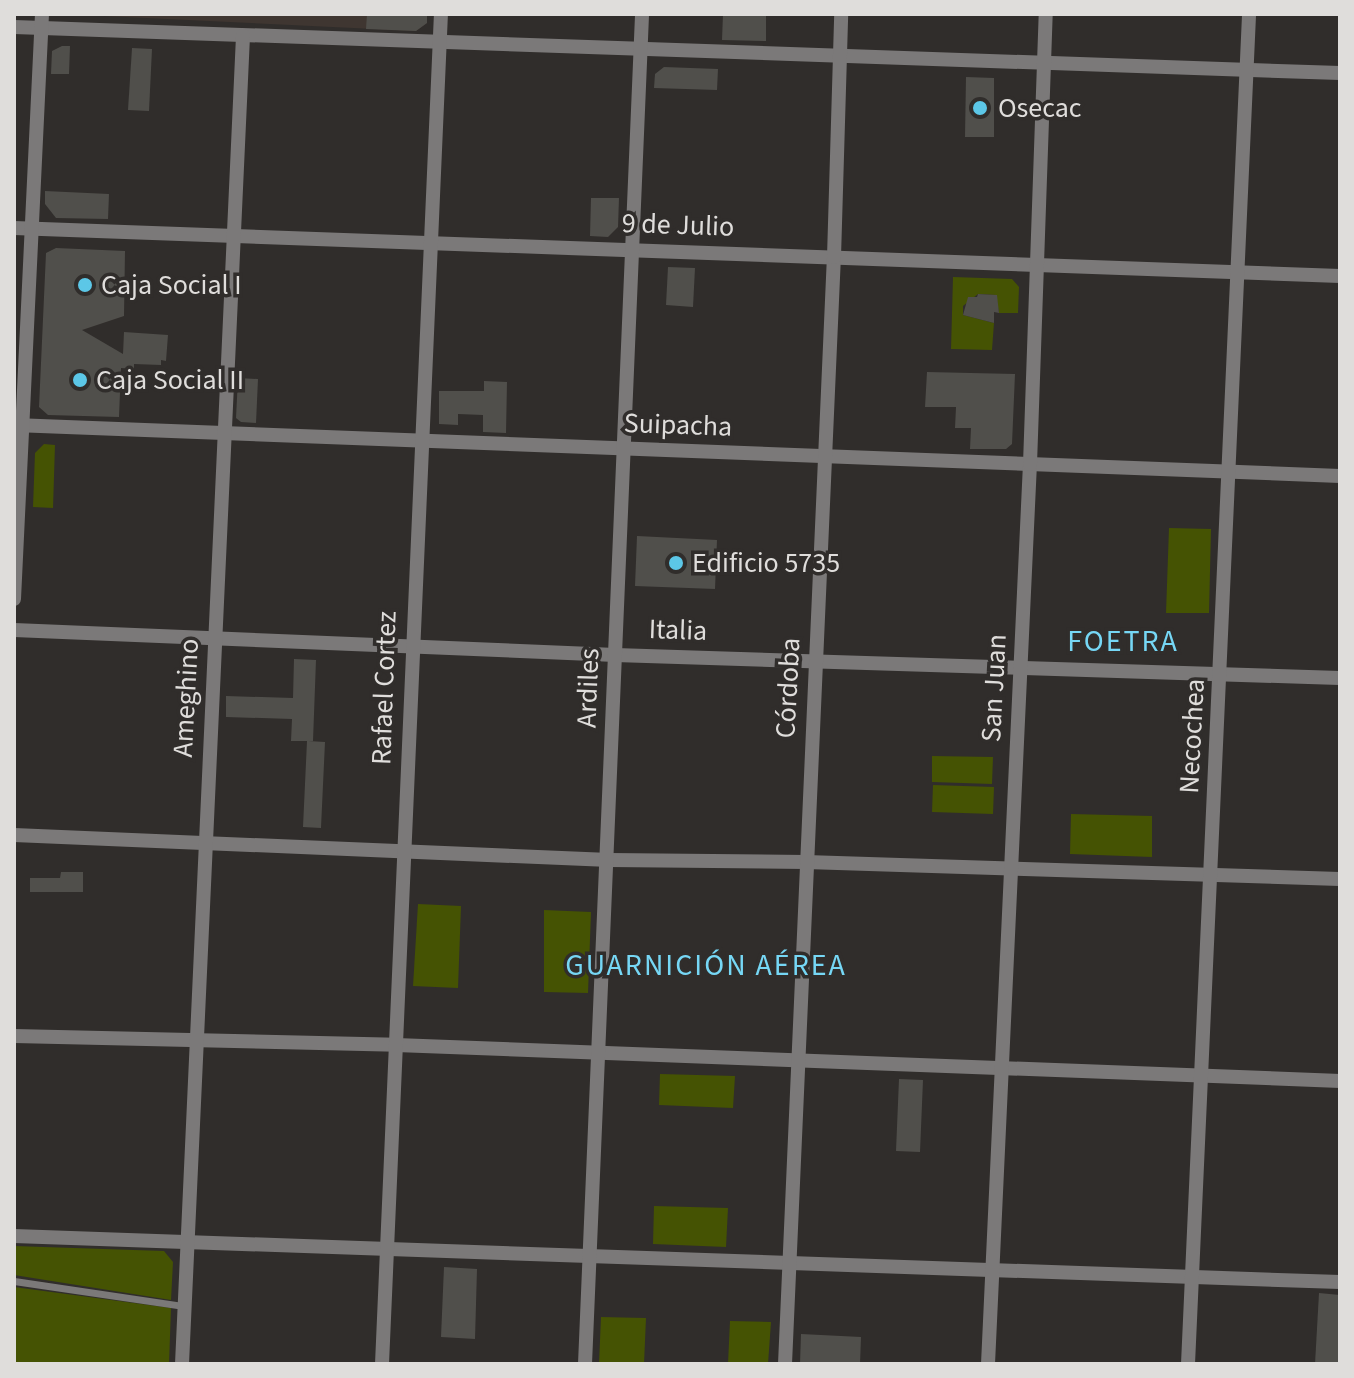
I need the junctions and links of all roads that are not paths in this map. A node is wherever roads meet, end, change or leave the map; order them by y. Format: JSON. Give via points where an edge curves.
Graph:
{"nodes":[{"id":1,"x":441,"y":14,"type":"edge"},
{"id":2,"x":642,"y":14,"type":"edge"},
{"id":3,"x":841,"y":14,"type":"edge"},
{"id":4,"x":1046,"y":14,"type":"edge"},
{"id":5,"x":1249,"y":14,"type":"edge"},
{"id":6,"x":42,"y":21,"type":"edge"},
{"id":7,"x":14,"y":27,"type":"edge"},
{"id":8,"x":243,"y":35,"type":"junction"},
{"id":9,"x":440,"y":41,"type":"junction"},
{"id":10,"x":640,"y":48,"type":"junction"},
{"id":11,"x":839,"y":55,"type":"junction"},
{"id":12,"x":1044,"y":62,"type":"junction"},
{"id":13,"x":1246,"y":69,"type":"junction"},
{"id":14,"x":1340,"y":73,"type":"edge"},
{"id":15,"x":14,"y":228,"type":"edge"},
{"id":16,"x":33,"y":229,"type":"junction"},
{"id":17,"x":234,"y":235,"type":"junction"},
{"id":18,"x":429,"y":241,"type":"junction"},
{"id":19,"x":632,"y":249,"type":"junction"},
{"id":20,"x":834,"y":257,"type":"junction"},
{"id":21,"x":1036,"y":265,"type":"junction"},
{"id":22,"x":1238,"y":273,"type":"junction"},
{"id":23,"x":1340,"y":276,"type":"edge"},
{"id":24,"x":18,"y":425,"type":"edge"},
{"id":25,"x":225,"y":433,"type":"junction"},
{"id":26,"x":421,"y":441,"type":"junction"},
{"id":27,"x":623,"y":449,"type":"junction"},
{"id":28,"x":824,"y":457,"type":"junction"},
{"id":29,"x":1030,"y":464,"type":"junction"},
{"id":30,"x":1229,"y":471,"type":"junction"},
{"id":31,"x":1340,"y":476,"type":"edge"},
{"id":32,"x":14,"y":599,"type":"edge"},
{"id":33,"x":14,"y":630,"type":"edge"},
{"id":34,"x":215,"y":639,"type":"junction"},
{"id":35,"x":412,"y":645,"type":"junction"},
{"id":36,"x":615,"y":655,"type":"junction"},
{"id":37,"x":815,"y":660,"type":"junction"},
{"id":38,"x":1021,"y":667,"type":"junction"},
{"id":39,"x":1221,"y":674,"type":"junction"},
{"id":40,"x":1340,"y":678,"type":"edge"},
{"id":41,"x":14,"y":835,"type":"edge"},
{"id":42,"x":206,"y":843,"type":"junction"},
{"id":43,"x":403,"y":852,"type":"junction"},
{"id":44,"x":609,"y":860,"type":"junction"},
{"id":45,"x":806,"y":862,"type":"junction"},
{"id":46,"x":1012,"y":870,"type":"junction"},
{"id":47,"x":1210,"y":877,"type":"junction"},
{"id":48,"x":1340,"y":879,"type":"edge"},
{"id":49,"x":14,"y":1036,"type":"edge"},
{"id":50,"x":197,"y":1039,"type":"junction"},
{"id":51,"x":396,"y":1045,"type":"junction"},
{"id":52,"x":599,"y":1054,"type":"junction"},
{"id":53,"x":800,"y":1059,"type":"junction"},
{"id":54,"x":1003,"y":1067,"type":"junction"},
{"id":55,"x":1202,"y":1075,"type":"junction"},
{"id":56,"x":1340,"y":1081,"type":"edge"},
{"id":57,"x":14,"y":1236,"type":"edge"},
{"id":58,"x":187,"y":1242,"type":"junction"},
{"id":59,"x":386,"y":1248,"type":"junction"},
{"id":60,"x":591,"y":1254,"type":"junction"},
{"id":61,"x":790,"y":1261,"type":"junction"},
{"id":62,"x":993,"y":1269,"type":"junction"},
{"id":63,"x":1191,"y":1276,"type":"junction"},
{"id":64,"x":14,"y":1281,"type":"edge"},
{"id":65,"x":1340,"y":1282,"type":"edge"},
{"id":66,"x":184,"y":1306,"type":"junction"},
{"id":67,"x":182,"y":1364,"type":"edge"},
{"id":68,"x":382,"y":1364,"type":"edge"},
{"id":69,"x":585,"y":1364,"type":"edge"},
{"id":70,"x":785,"y":1364,"type":"edge"},
{"id":71,"x":988,"y":1364,"type":"edge"},
{"id":72,"x":1188,"y":1364,"type":"edge"}],
"edges":[{"from":1,"to":9,"type":"street","name":"Rafael Cortez"},
{"from":2,"to":10,"type":"street","name":"Ardiles"},
{"from":3,"to":11,"type":"street","name":"Córdoba"},
{"from":4,"to":12,"type":"street","name":"San Juan"},
{"from":5,"to":13,"type":"street","name":"Necochea"},
{"from":6,"to":7,"type":"street"},
{"from":6,"to":8,"type":"street"},
{"from":6,"to":16,"type":"street"},
{"from":8,"to":9,"type":"street"},
{"from":8,"to":17,"type":"street","name":"Ameghino"},
{"from":9,"to":10,"type":"street"},
{"from":9,"to":18,"type":"street","name":"Rafael Cortez"},
{"from":10,"to":11,"type":"street"},
{"from":10,"to":19,"type":"street","name":"Ardiles"},
{"from":11,"to":12,"type":"street"},
{"from":11,"to":20,"type":"street","name":"Córdoba"},
{"from":12,"to":13,"type":"street"},
{"from":12,"to":21,"type":"street","name":"San Juan"},
{"from":13,"to":14,"type":"street"},
{"from":13,"to":22,"type":"street","name":"Necochea"},
{"from":15,"to":16,"type":"street","name":"9 de Julio"},
{"from":16,"to":17,"type":"street","name":"9 de Julio"},
{"from":16,"to":24,"type":"street"},
{"from":17,"to":18,"type":"street","name":"9 de Julio"},
{"from":17,"to":25,"type":"street","name":"Ameghino"},
{"from":18,"to":19,"type":"street","name":"9 de Julio"},
{"from":18,"to":26,"type":"street","name":"Rafael Cortez"},
{"from":19,"to":20,"type":"street","name":"9 de Julio"},
{"from":19,"to":27,"type":"street","name":"Ardiles"},
{"from":20,"to":21,"type":"street","name":"9 de Julio"},
{"from":20,"to":28,"type":"street","name":"Córdoba"},
{"from":21,"to":22,"type":"street","name":"9 de Julio"},
{"from":21,"to":29,"type":"street","name":"San Juan"},
{"from":22,"to":23,"type":"street","name":"9 de Julio"},
{"from":22,"to":30,"type":"street","name":"Necochea"},
{"from":24,"to":25,"type":"street","name":"Suipacha"},
{"from":24,"to":32,"type":"street"},
{"from":25,"to":26,"type":"street","name":"Suipacha"},
{"from":25,"to":34,"type":"street","name":"Ameghino"},
{"from":26,"to":27,"type":"street","name":"Suipacha"},
{"from":26,"to":35,"type":"street","name":"Rafael Cortez"},
{"from":27,"to":28,"type":"street","name":"Suipacha"},
{"from":27,"to":36,"type":"street","name":"Ardiles"},
{"from":28,"to":29,"type":"street","name":"Suipacha"},
{"from":28,"to":37,"type":"street","name":"Córdoba"},
{"from":29,"to":30,"type":"street","name":"Suipacha"},
{"from":29,"to":38,"type":"street","name":"San Juan"},
{"from":30,"to":31,"type":"street","name":"Suipacha"},
{"from":30,"to":39,"type":"street","name":"Necochea"},
{"from":33,"to":34,"type":"street","name":"Italia"},
{"from":34,"to":35,"type":"street","name":"Italia"},
{"from":34,"to":42,"type":"street","name":"Ameghino"},
{"from":35,"to":36,"type":"street","name":"Italia"},
{"from":35,"to":43,"type":"street","name":"Rafael Cortez"},
{"from":36,"to":37,"type":"street","name":"Italia"},
{"from":36,"to":44,"type":"street","name":"Ardiles"},
{"from":37,"to":38,"type":"street","name":"Italia"},
{"from":37,"to":45,"type":"street","name":"Córdoba"},
{"from":38,"to":39,"type":"street","name":"Italia"},
{"from":38,"to":46,"type":"street","name":"San Juan"},
{"from":39,"to":40,"type":"street","name":"Italia"},
{"from":39,"to":47,"type":"street","name":"Necochea"},
{"from":41,"to":42,"type":"street"},
{"from":42,"to":43,"type":"street"},
{"from":42,"to":50,"type":"street","name":"Ameghino"},
{"from":43,"to":44,"type":"street"},
{"from":43,"to":51,"type":"street","name":"Rafael Cortez"},
{"from":44,"to":45,"type":"street"},
{"from":44,"to":52,"type":"street","name":"Ardiles"},
{"from":45,"to":46,"type":"street"},
{"from":45,"to":53,"type":"street","name":"Córdoba"},
{"from":46,"to":47,"type":"street"},
{"from":46,"to":54,"type":"street","name":"San Juan"},
{"from":47,"to":48,"type":"street"},
{"from":47,"to":55,"type":"street","name":"Necochea"},
{"from":49,"to":50,"type":"street"},
{"from":50,"to":51,"type":"street"},
{"from":50,"to":58,"type":"street","name":"Ameghino"},
{"from":51,"to":52,"type":"street"},
{"from":51,"to":59,"type":"street","name":"Rafael Cortez"},
{"from":52,"to":53,"type":"street"},
{"from":52,"to":60,"type":"street","name":"Ardiles"},
{"from":53,"to":54,"type":"street"},
{"from":53,"to":61,"type":"street","name":"Córdoba"},
{"from":54,"to":55,"type":"street"},
{"from":54,"to":62,"type":"street","name":"San Juan"},
{"from":55,"to":56,"type":"street"},
{"from":55,"to":63,"type":"street","name":"Necochea"},
{"from":57,"to":58,"type":"street"},
{"from":58,"to":59,"type":"street"},
{"from":58,"to":66,"type":"street","name":"Ameghino"},
{"from":59,"to":60,"type":"street"},
{"from":59,"to":68,"type":"street","name":"Rafael Cortez"},
{"from":60,"to":61,"type":"street"},
{"from":60,"to":69,"type":"street","name":"Ardiles"},
{"from":61,"to":62,"type":"street"},
{"from":61,"to":70,"type":"street","name":"Córdoba"},
{"from":62,"to":63,"type":"street"},
{"from":62,"to":71,"type":"street","name":"San Juan"},
{"from":63,"to":65,"type":"street"},
{"from":63,"to":72,"type":"street","name":"Necochea"},
{"from":64,"to":66,"type":"lane"},
{"from":66,"to":67,"type":"street","name":"Ameghino"}]}
